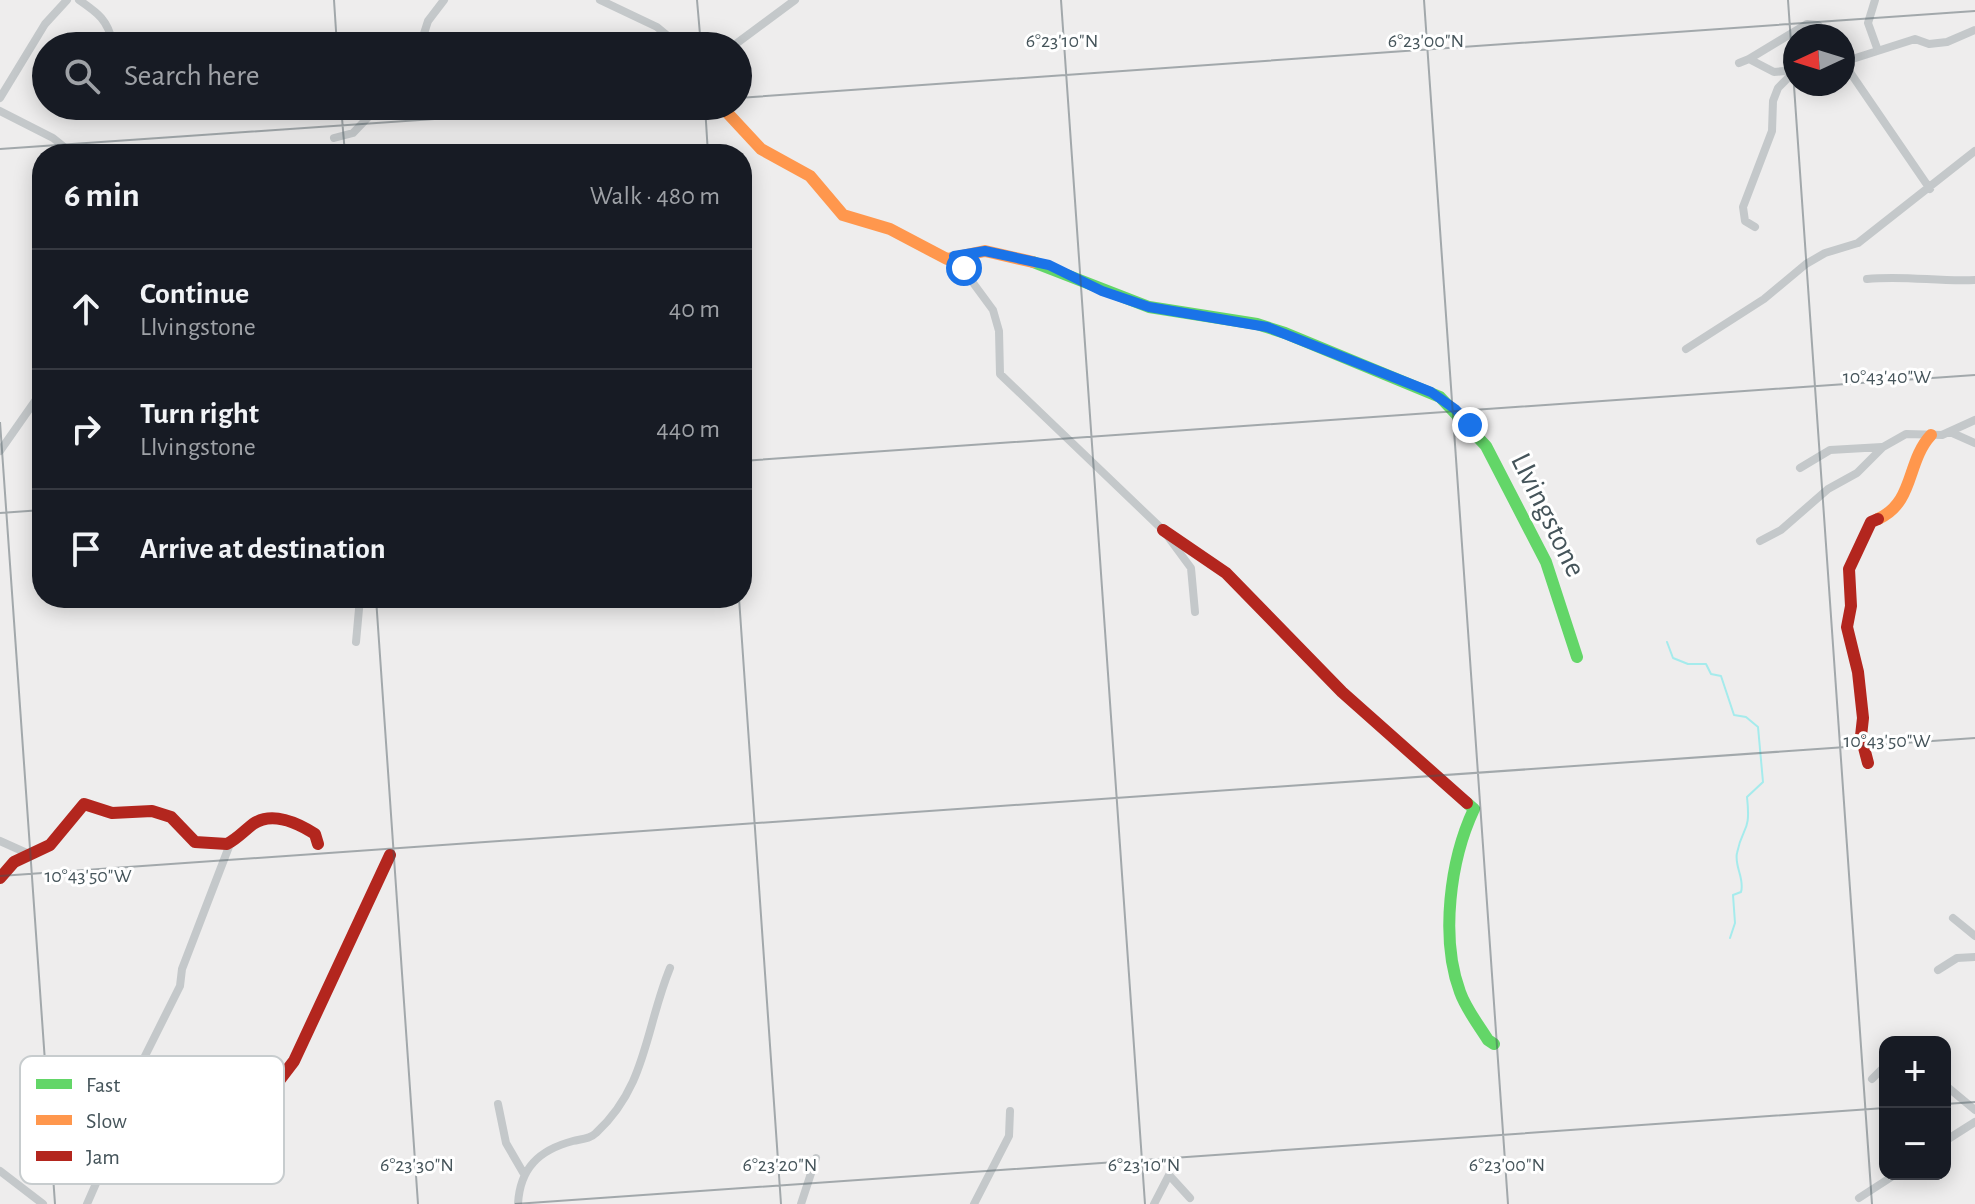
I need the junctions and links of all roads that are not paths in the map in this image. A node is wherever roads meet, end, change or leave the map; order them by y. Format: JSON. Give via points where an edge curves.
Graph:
{"nodes":[{"id":1,"x":67,"y":0,"type":"edge"},
{"id":2,"x":80,"y":0,"type":"edge"},
{"id":3,"x":444,"y":0,"type":"edge"},
{"id":4,"x":600,"y":0,"type":"edge"},
{"id":5,"x":795,"y":0,"type":"edge"},
{"id":6,"x":1875,"y":0,"type":"edge"},
{"id":7,"x":1975,"y":30,"type":"edge"},
{"id":8,"x":40,"y":32,"type":"edge"},
{"id":9,"x":110,"y":32,"type":"edge"},
{"id":10,"x":424,"y":32,"type":"edge"},
{"id":11,"x":663,"y":32,"type":"edge"},
{"id":12,"x":752,"y":32,"type":"edge"},
{"id":13,"x":1783,"y":38,"type":"edge"},
{"id":14,"x":32,"y":45,"type":"edge"},
{"id":15,"x":1877,"y":48,"type":"junction"},
{"id":16,"x":1855,"y":57,"type":"edge"},
{"id":17,"x":1749,"y":59,"type":"junction"},
{"id":18,"x":1739,"y":63,"type":"dead end"},
{"id":19,"x":1783,"y":72,"type":"edge"},
{"id":20,"x":1855,"y":80,"type":"edge"},
{"id":21,"x":1783,"y":83,"type":"edge"},
{"id":22,"x":0,"y":98,"type":"edge"},
{"id":23,"x":0,"y":111,"type":"edge"},
{"id":24,"x":366,"y":120,"type":"edge"},
{"id":25,"x":734,"y":120,"type":"edge"},
{"id":26,"x":334,"y":138,"type":"dead end"},
{"id":27,"x":60,"y":144,"type":"edge"},
{"id":28,"x":1975,"y":151,"type":"edge"},
{"id":29,"x":1930,"y":189,"type":"junction"},
{"id":30,"x":1755,"y":227,"type":"dead end"},
{"id":31,"x":954,"y":256,"type":"junction"},
{"id":32,"x":1867,"y":279,"type":"dead end"},
{"id":33,"x":1975,"y":280,"type":"edge"},
{"id":34,"x":1686,"y":349,"type":"dead end"},
{"id":35,"x":32,"y":405,"type":"edge"},
{"id":36,"x":1975,"y":420,"type":"edge"},
{"id":37,"x":1950,"y":432,"type":"junction"},
{"id":38,"x":1931,"y":435,"type":"junction"},
{"id":39,"x":1975,"y":443,"type":"edge"},
{"id":40,"x":1883,"y":447,"type":"junction"},
{"id":41,"x":0,"y":451,"type":"edge"},
{"id":42,"x":1800,"y":468,"type":"dead end"},
{"id":43,"x":1163,"y":530,"type":"junction"},
{"id":44,"x":1760,"y":541,"type":"dead end"},
{"id":45,"x":359,"y":608,"type":"edge"},
{"id":46,"x":1195,"y":612,"type":"dead end"},
{"id":47,"x":356,"y":642,"type":"dead end"},
{"id":48,"x":1577,"y":657,"type":"dead end"},
{"id":49,"x":1868,"y":763,"type":"dead end"},
{"id":50,"x":0,"y":841,"type":"edge"},
{"id":51,"x":230,"y":844,"type":"junction"},
{"id":52,"x":318,"y":844,"type":"dead end"},
{"id":53,"x":29,"y":854,"type":"junction"},
{"id":54,"x":390,"y":855,"type":"dead end"},
{"id":55,"x":0,"y":878,"type":"edge"},
{"id":56,"x":1953,"y":918,"type":"dead end"},
{"id":57,"x":1975,"y":936,"type":"edge"},
{"id":58,"x":1975,"y":957,"type":"edge"},
{"id":59,"x":670,"y":968,"type":"dead end"},
{"id":60,"x":1938,"y":970,"type":"dead end"},
{"id":61,"x":1494,"y":1044,"type":"dead end"},
{"id":62,"x":148,"y":1056,"type":"edge"},
{"id":63,"x":1879,"y":1072,"type":"edge"},
{"id":64,"x":284,"y":1074,"type":"edge"},
{"id":65,"x":1872,"y":1079,"type":"dead end"},
{"id":66,"x":1951,"y":1090,"type":"edge"},
{"id":67,"x":498,"y":1104,"type":"dead end"},
{"id":68,"x":1975,"y":1110,"type":"edge"},
{"id":69,"x":1010,"y":1111,"type":"dead end"},
{"id":70,"x":1975,"y":1122,"type":"edge"},
{"id":71,"x":1951,"y":1137,"type":"edge"},
{"id":72,"x":816,"y":1158,"type":"dead end"},
{"id":73,"x":0,"y":1171,"type":"edge"},
{"id":74,"x":524,"y":1174,"type":"junction"},
{"id":75,"x":1887,"y":1180,"type":"edge"},
{"id":76,"x":96,"y":1184,"type":"edge"},
{"id":77,"x":1190,"y":1198,"type":"dead end"},
{"id":78,"x":1859,"y":1198,"type":"dead end"},
{"id":79,"x":43,"y":1204,"type":"edge"},
{"id":80,"x":87,"y":1204,"type":"edge"},
{"id":81,"x":518,"y":1204,"type":"edge"},
{"id":82,"x":801,"y":1204,"type":"edge"},
{"id":83,"x":974,"y":1204,"type":"edge"},
{"id":84,"x":1154,"y":1204,"type":"edge"}],
"edges":[{"from":1,"to":8,"type":"street"},
{"from":2,"to":9,"type":"street","via":[[100,14]]},
{"from":3,"to":10,"type":"street"},
{"from":4,"to":11,"type":"street"},
{"from":5,"to":12,"type":"street"},
{"from":6,"to":15,"type":"street","via":[[1868,23]]},
{"from":7,"to":15,"type":"street","via":[[1947,42],[1915,39]]},
{"from":13,"to":17,"type":"street"},
{"from":14,"to":22,"type":"street"},
{"from":15,"to":16,"type":"street"},
{"from":17,"to":18,"type":"street"},
{"from":17,"to":19,"type":"street"},
{"from":20,"to":29,"type":"street"},
{"from":21,"to":30,"type":"street","via":[[1766,153],[1743,207],[1745,221]]},
{"from":23,"to":27,"type":"street"},
{"from":24,"to":26,"type":"street","via":[[353,133]]},
{"from":25,"to":31,"type":"street","name":"LIvingstone","via":[[761,149],[810,176],[850,220],[881,226],[936,255]]},
{"from":28,"to":29,"type":"street"},
{"from":29,"to":34,"type":"street","via":[[1858,243],[1806,264],[1764,299]]},
{"from":31,"to":43,"type":"street","via":[[993,310],[1000,374]]},
{"from":31,"to":48,"type":"street","name":"LIvingstone","via":[[985,251],[1038,262],[1149,307],[1257,324],[1440,397],[1486,446],[1546,562]]},
{"from":32,"to":33,"type":"street"},
{"from":35,"to":41,"type":"street"},
{"from":36,"to":37,"type":"street"},
{"from":37,"to":38,"type":"street"},
{"from":37,"to":39,"type":"street"},
{"from":38,"to":40,"type":"street","via":[[1906,434]]},
{"from":38,"to":49,"type":"street","via":[[1918,446],[1901,503],[1871,522],[1849,569],[1847,627],[1858,672],[1861,736]]},
{"from":40,"to":42,"type":"street","via":[[1830,450]]},
{"from":40,"to":44,"type":"street","via":[[1857,473]]},
{"from":43,"to":46,"type":"street","via":[[1191,568]]},
{"from":43,"to":61,"type":"street","via":[[1226,573],[1342,692],[1474,809],[1463,826],[1451,939],[1459,990]]},
{"from":45,"to":47,"type":"street"},
{"from":50,"to":53,"type":"street"},
{"from":51,"to":52,"type":"street","via":[[258,821],[279,819],[309,830]]},
{"from":51,"to":53,"type":"street","via":[[195,842],[171,817],[152,811],[122,814],[84,804],[62,835]]},
{"from":51,"to":62,"type":"street","via":[[180,986]]},
{"from":53,"to":55,"type":"street"},
{"from":54,"to":64,"type":"street"},
{"from":56,"to":57,"type":"street"},
{"from":58,"to":60,"type":"street","via":[[1957,958]]},
{"from":59,"to":74,"type":"street","via":[[646,1052],[621,1107],[592,1136],[544,1150]]},
{"from":63,"to":65,"type":"street"},
{"from":66,"to":68,"type":"street"},
{"from":67,"to":74,"type":"street","via":[[506,1143]]},
{"from":69,"to":83,"type":"street","via":[[1009,1136]]},
{"from":70,"to":71,"type":"street"},
{"from":72,"to":82,"type":"street"},
{"from":73,"to":79,"type":"street"},
{"from":74,"to":81,"type":"street"},
{"from":75,"to":78,"type":"street"},
{"from":76,"to":80,"type":"street"},
{"from":77,"to":84,"type":"street","via":[[1169,1175]]}]}
